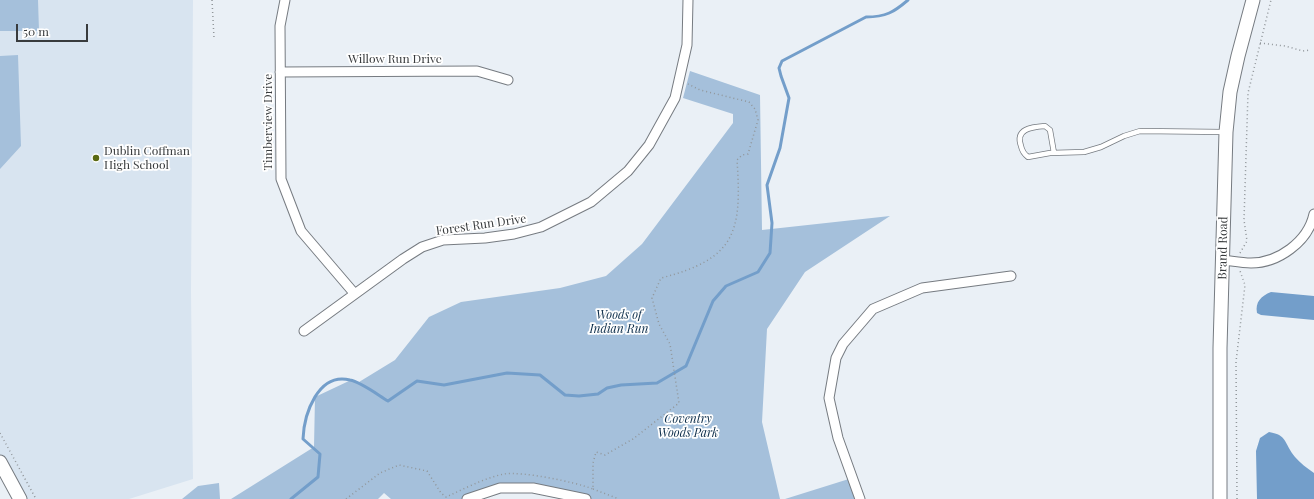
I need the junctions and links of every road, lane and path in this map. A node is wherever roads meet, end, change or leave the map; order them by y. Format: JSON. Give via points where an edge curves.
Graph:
{"nodes":[{"id":1,"x":212,"y":0,"type":"edge"},
{"id":2,"x":285,"y":0,"type":"edge"},
{"id":3,"x":688,"y":0,"type":"edge"},
{"id":4,"x":1253,"y":0,"type":"edge"},
{"id":5,"x":1271,"y":0,"type":"edge"},
{"id":6,"x":214,"y":38,"type":"dead end"},
{"id":7,"x":1260,"y":43,"type":"junction"},
{"id":8,"x":1310,"y":50,"type":"dead end"},
{"id":9,"x":280,"y":72,"type":"junction"},
{"id":10,"x":508,"y":80,"type":"dead end"},
{"id":11,"x":680,"y":81,"type":"junction"},
{"id":12,"x":1226,"y":132,"type":"junction"},
{"id":13,"x":1054,"y":153,"type":"junction"},
{"id":14,"x":1314,"y":214,"type":"edge"},
{"id":15,"x":1223,"y":260,"type":"junction"},
{"id":16,"x":1240,"y":262,"type":"junction"},
{"id":17,"x":1011,"y":276,"type":"dead end"},
{"id":18,"x":354,"y":293,"type":"junction"},
{"id":19,"x":304,"y":331,"type":"dead end"},
{"id":20,"x":0,"y":433,"type":"edge"},
{"id":21,"x":0,"y":462,"type":"edge"},
{"id":22,"x":592,"y":489,"type":"junction"},
{"id":23,"x":20,"y":499,"type":"edge"},
{"id":24,"x":36,"y":499,"type":"edge"},
{"id":25,"x":346,"y":499,"type":"edge"},
{"id":26,"x":467,"y":499,"type":"edge"},
{"id":27,"x":586,"y":499,"type":"edge"},
{"id":28,"x":619,"y":499,"type":"edge"},
{"id":29,"x":860,"y":499,"type":"edge"},
{"id":30,"x":1220,"y":499,"type":"edge"},
{"id":31,"x":1237,"y":499,"type":"edge"}],
"edges":[{"from":1,"to":6,"type":"path"},
{"from":2,"to":9,"type":"street","name":"Timberview Drive","via":[[280,26]]},
{"from":3,"to":11,"type":"street","name":"Forest Run Drive","via":[[687,45]]},
{"from":4,"to":12,"type":"main road","name":"Brand Road","via":[[1230,92]]},
{"from":5,"to":7,"type":"path"},
{"from":7,"to":8,"type":"path"},
{"from":7,"to":16,"type":"path","via":[[1248,93],[1244,220],[1247,241],[1240,252]]},
{"from":9,"to":10,"type":"street","name":"Willow Run Drive","via":[[477,71]]},
{"from":9,"to":18,"type":"street","name":"Timberview Drive","via":[[281,179],[301,231]]},
{"from":11,"to":18,"type":"street","name":"Forest Run Drive","via":[[675,98],[649,144],[628,170],[592,202],[541,227],[485,238],[443,240],[422,247]]},
{"from":11,"to":22,"type":"path","via":[[700,90],[748,102],[755,109],[758,120],[748,154],[737,160],[739,207],[732,238],[701,266],[661,278],[652,298],[659,324],[670,344],[679,403],[633,439],[605,455],[596,452]]},
{"from":12,"to":13,"type":"lane","via":[[1140,131],[1084,152]]},
{"from":12,"to":15,"type":"main road","name":"Brand Road"},
{"from":13,"to":13,"type":"lane","via":[[1028,156],[1019,139],[1020,133],[1025,129],[1045,126],[1050,130]]},
{"from":14,"to":16,"type":"street","via":[[1303,237],[1289,251],[1274,259],[1252,263]]},
{"from":15,"to":16,"type":"street"},
{"from":15,"to":30,"type":"main road","name":"Brand Road"},
{"from":16,"to":31,"type":"path","via":[[1240,273],[1245,285],[1236,362]]},
{"from":17,"to":29,"type":"street","via":[[922,288],[873,310],[843,344],[836,358],[829,398],[838,438]]},
{"from":18,"to":19,"type":"street","name":"Forest Run Drive"},
{"from":20,"to":24,"type":"path"},
{"from":21,"to":23,"type":"main road"},
{"from":22,"to":25,"type":"path","via":[[540,477],[505,474],[446,497],[427,471],[399,465],[380,473]]},
{"from":22,"to":28,"type":"path"},
{"from":26,"to":27,"type":"street","via":[[500,488],[533,488]]}]}
